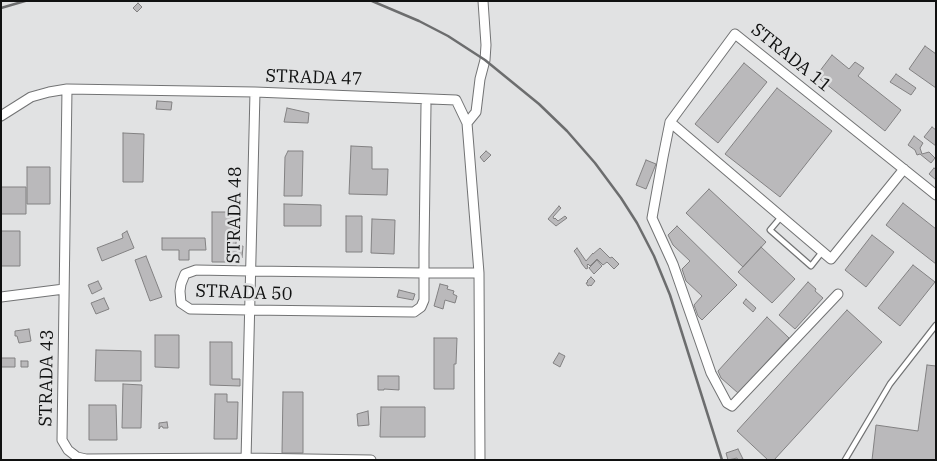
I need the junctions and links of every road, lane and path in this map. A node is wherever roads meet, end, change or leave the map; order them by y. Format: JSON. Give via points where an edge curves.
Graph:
{"nodes":[{"id":1,"x":483,"y":1,"type":"edge"},
{"id":2,"x":67,"y":89,"type":"junction"},
{"id":3,"x":254,"y":92,"type":"junction"},
{"id":4,"x":426,"y":105,"type":"dead end"},
{"id":5,"x":1,"y":116,"type":"edge"},
{"id":6,"x":467,"y":122,"type":"junction"},
{"id":7,"x":670,"y":122,"type":"junction"},
{"id":8,"x":904,"y":169,"type":"junction"},
{"id":9,"x":936,"y":195,"type":"edge"},
{"id":10,"x":781,"y":217,"type":"junction"},
{"id":11,"x":822,"y":252,"type":"junction"},
{"id":12,"x":250,"y":271,"type":"junction"},
{"id":13,"x":424,"y":273,"type":"junction"},
{"id":14,"x":479,"y":273,"type":"junction"},
{"id":15,"x":64,"y":289,"type":"junction"},
{"id":16,"x":838,"y":294,"type":"dead end"},
{"id":17,"x":1,"y":297,"type":"edge"},
{"id":18,"x":249,"y":310,"type":"junction"},
{"id":19,"x":936,"y":325,"type":"edge"},
{"id":20,"x":246,"y":459,"type":"edge"},
{"id":21,"x":371,"y":460,"type":"edge"},
{"id":22,"x":480,"y":460,"type":"edge"},
{"id":23,"x":845,"y":460,"type":"edge"}],
"edges":[{"from":1,"to":6,"type":"street","via":[[485,60],[476,112]]},
{"from":2,"to":3,"type":"street","name":"STRADA 47"},
{"from":2,"to":5,"type":"street","name":"STRADA 47","via":[[31,97]]},
{"from":2,"to":15,"type":"street","name":"STRADA 43"},
{"from":3,"to":6,"type":"street","name":"STRADA 47","via":[[456,100]]},
{"from":3,"to":12,"type":"street","name":"STRADA 48"},
{"from":4,"to":13,"type":"street","name":"STRADA 50"},
{"from":6,"to":14,"type":"street","name":"STRADA 47"},
{"from":7,"to":8,"type":"street","name":"STRADA 11","via":[[735,34]]},
{"from":7,"to":10,"type":"street"},
{"from":7,"to":16,"type":"street","via":[[652,218],[711,373],[727,403],[732,406]]},
{"from":8,"to":9,"type":"street","name":"STRADA 11"},
{"from":8,"to":11,"type":"street","via":[[830,259]]},
{"from":10,"to":11,"type":"street"},
{"from":10,"to":11,"type":"lane","via":[[770,230],[811,266]]},
{"from":12,"to":13,"type":"street","name":"STRADA 50"},
{"from":12,"to":18,"type":"street","name":"STRADA 48"},
{"from":12,"to":18,"type":"street","name":"STRADA 50","via":[[196,270],[185,274],[180,291],[181,303],[190,309]]},
{"from":13,"to":14,"type":"street","name":"STRADA 50"},
{"from":13,"to":18,"type":"street","name":"STRADA 50","via":[[424,300],[414,312]]},
{"from":14,"to":22,"type":"street"},
{"from":15,"to":17,"type":"street"},
{"from":15,"to":20,"type":"street","name":"STRADA 43","via":[[62,440],[68,450],[86,459]]},
{"from":18,"to":20,"type":"street","name":"STRADA 48"},
{"from":19,"to":23,"type":"lane","via":[[890,384]]},
{"from":20,"to":21,"type":"street","name":"STRADA 43"}]}
